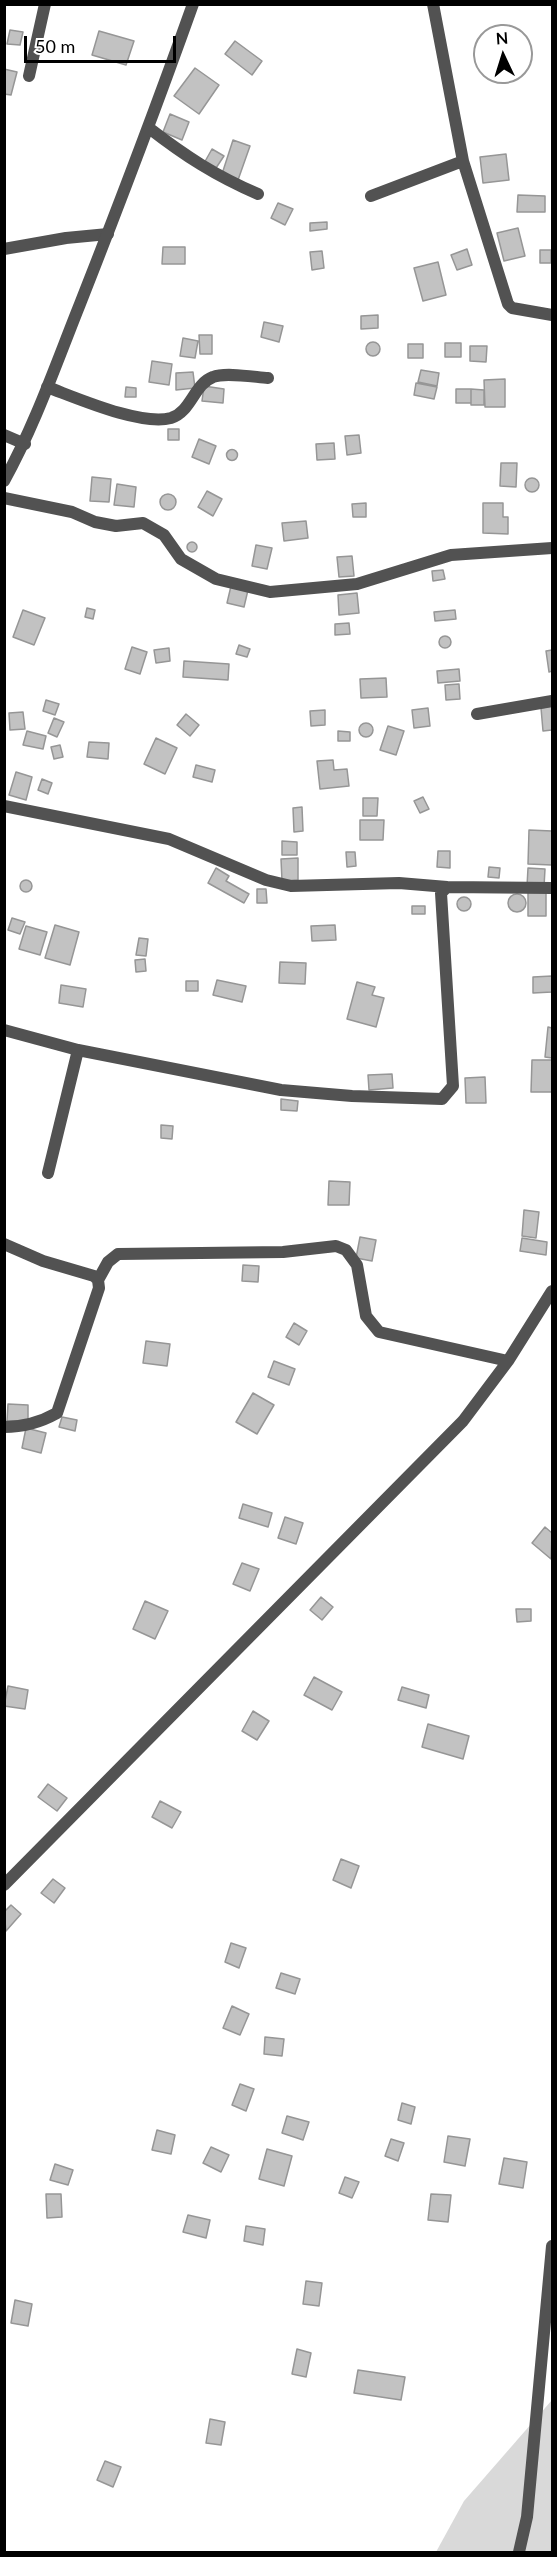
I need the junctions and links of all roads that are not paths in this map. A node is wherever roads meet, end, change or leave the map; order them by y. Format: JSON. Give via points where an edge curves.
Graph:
{"nodes":[{"id":1,"x":45,"y":4,"type":"edge"},
{"id":2,"x":193,"y":4,"type":"edge"},
{"id":3,"x":433,"y":4,"type":"edge"},
{"id":4,"x":29,"y":76,"type":"dead end"},
{"id":5,"x":149,"y":128,"type":"junction"},
{"id":6,"x":463,"y":161,"type":"junction"},
{"id":7,"x":258,"y":194,"type":"dead end"},
{"id":8,"x":371,"y":196,"type":"dead end"},
{"id":9,"x":108,"y":234,"type":"junction"},
{"id":10,"x":4,"y":249,"type":"edge"},
{"id":11,"x":552,"y":315,"type":"edge"},
{"id":12,"x":268,"y":378,"type":"dead end"},
{"id":13,"x":47,"y":387,"type":"junction"},
{"id":14,"x":4,"y":435,"type":"edge"},
{"id":15,"x":25,"y":444,"type":"junction"},
{"id":16,"x":4,"y":481,"type":"edge"},
{"id":17,"x":4,"y":498,"type":"edge"},
{"id":18,"x":552,"y":548,"type":"edge"},
{"id":19,"x":552,"y":701,"type":"edge"},
{"id":20,"x":477,"y":714,"type":"dead end"},
{"id":21,"x":4,"y":806,"type":"edge"},
{"id":22,"x":447,"y":887,"type":"junction"},
{"id":23,"x":552,"y":888,"type":"edge"},
{"id":24,"x":4,"y":1030,"type":"edge"},
{"id":25,"x":78,"y":1050,"type":"junction"},
{"id":26,"x":48,"y":1173,"type":"dead end"},
{"id":27,"x":4,"y":1244,"type":"edge"},
{"id":28,"x":98,"y":1280,"type":"junction"},
{"id":29,"x":552,"y":1291,"type":"edge"},
{"id":30,"x":508,"y":1361,"type":"junction"},
{"id":31,"x":4,"y":1427,"type":"edge"},
{"id":32,"x":4,"y":1885,"type":"edge"},
{"id":33,"x":552,"y":2246,"type":"edge"},
{"id":34,"x":519,"y":2553,"type":"edge"}],
"edges":[{"from":1,"to":4,"type":"street"},
{"from":2,"to":5,"type":"street"},
{"from":3,"to":6,"type":"street"},
{"from":5,"to":7,"type":"street","via":[[218,176]]},
{"from":5,"to":9,"type":"street"},
{"from":6,"to":8,"type":"street"},
{"from":6,"to":11,"type":"street","via":[[508,304]]},
{"from":9,"to":10,"type":"street"},
{"from":9,"to":13,"type":"street"},
{"from":12,"to":13,"type":"street","via":[[214,376],[184,410],[173,417],[158,419],[112,410]]},
{"from":13,"to":15,"type":"street"},
{"from":14,"to":15,"type":"street"},
{"from":15,"to":16,"type":"street"},
{"from":17,"to":18,"type":"street","via":[[116,526],[143,524],[164,535],[181,559],[216,579],[270,592],[357,584],[451,555]]},
{"from":19,"to":20,"type":"street"},
{"from":21,"to":22,"type":"street","via":[[169,839],[266,880],[291,886],[399,883]]},
{"from":22,"to":23,"type":"street"},
{"from":22,"to":25,"type":"street","via":[[441,893],[441,901],[453,1086],[442,1099],[281,1090]]},
{"from":24,"to":25,"type":"street"},
{"from":25,"to":26,"type":"street"},
{"from":27,"to":28,"type":"street"},
{"from":28,"to":30,"type":"street","via":[[108,1262],[118,1254],[283,1252],[336,1246],[346,1250],[357,1265],[366,1316],[379,1332]]},
{"from":28,"to":31,"type":"street","via":[[99,1288],[57,1413],[45,1420]]},
{"from":29,"to":30,"type":"street"},
{"from":30,"to":32,"type":"street","via":[[463,1421]]},
{"from":33,"to":34,"type":"street","via":[[528,2517]]}]}
